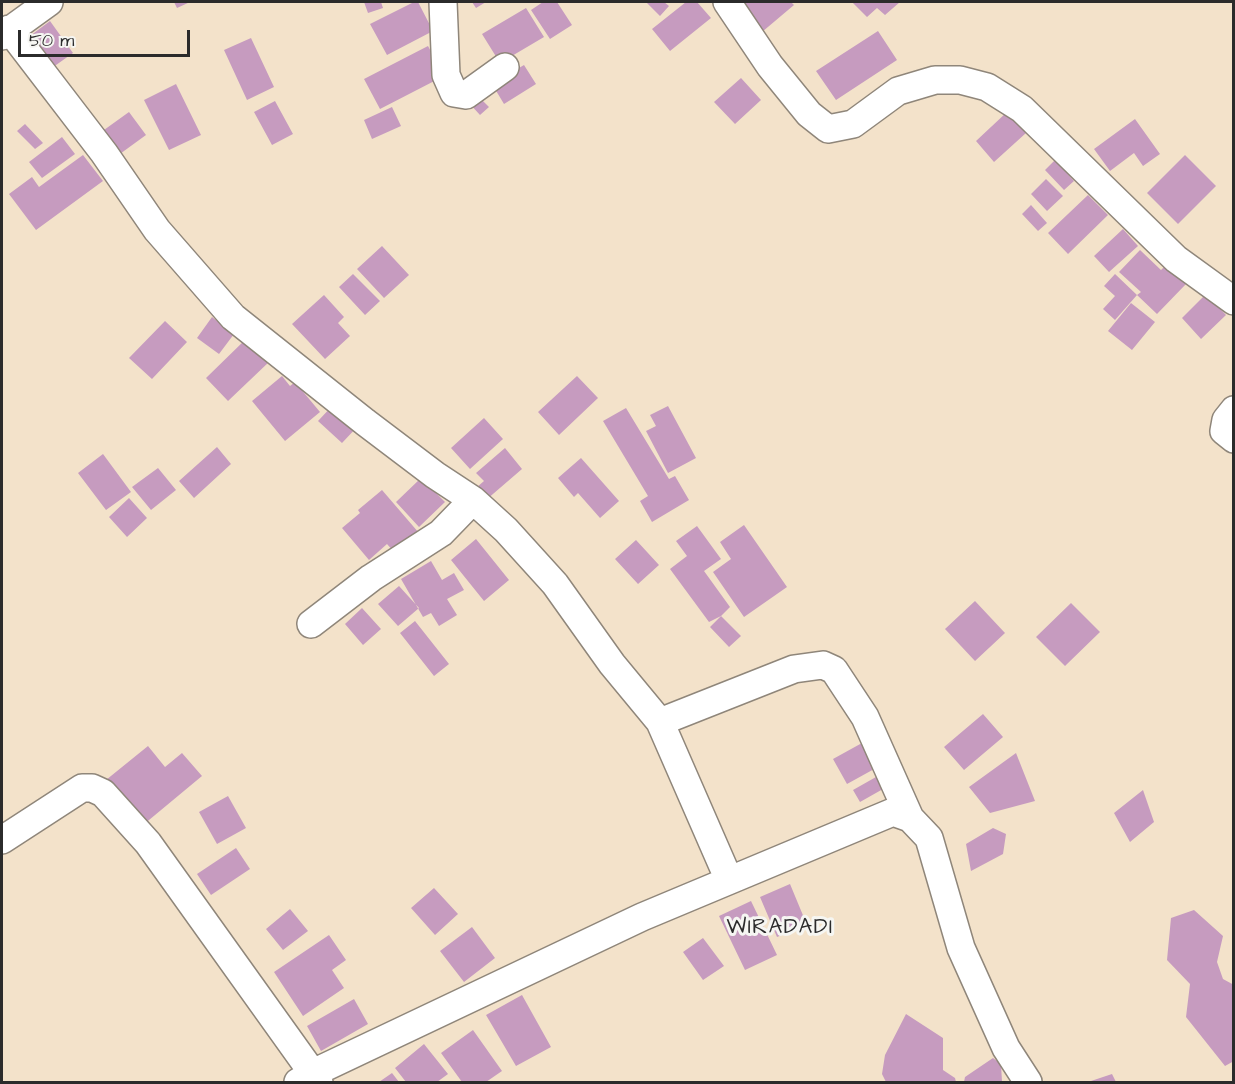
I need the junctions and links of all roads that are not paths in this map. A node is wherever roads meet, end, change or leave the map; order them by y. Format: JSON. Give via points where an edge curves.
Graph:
{"nodes":[{"id":1,"x":50,"y":2,"type":"edge"},
{"id":2,"x":443,"y":2,"type":"edge"},
{"id":3,"x":727,"y":2,"type":"edge"},
{"id":4,"x":5,"y":32,"type":"edge"},
{"id":5,"x":505,"y":67,"type":"dead end"},
{"id":6,"x":1233,"y":301,"type":"edge"},
{"id":7,"x":1233,"y":410,"type":"edge"},
{"id":8,"x":1233,"y":439,"type":"edge"},
{"id":9,"x":473,"y":500,"type":"junction"},
{"id":10,"x":311,"y":624,"type":"dead end"},
{"id":11,"x":660,"y":722,"type":"junction"},
{"id":12,"x":910,"y":818,"type":"junction"},
{"id":13,"x":2,"y":840,"type":"edge"},
{"id":14,"x":729,"y":880,"type":"junction"},
{"id":15,"x":310,"y":1079,"type":"edge"},
{"id":16,"x":1028,"y":1083,"type":"edge"}],
"edges":[{"from":1,"to":4,"type":"street"},
{"from":2,"to":5,"type":"street","via":[[446,75],[454,93],[466,94]]},
{"from":3,"to":6,"type":"street","via":[[770,66],[809,114],[828,129],[853,124],[898,91],[935,80],[960,80],[987,87],[1022,109],[1176,259]]},
{"from":4,"to":9,"type":"street","via":[[104,153],[157,231],[233,317],[365,422]]},
{"from":7,"to":8,"type":"street","via":[[1224,431]]},
{"from":9,"to":10,"type":"street","via":[[441,533],[371,578]]},
{"from":9,"to":11,"type":"street","via":[[555,584],[612,664]]},
{"from":11,"to":12,"type":"street","via":[[794,669],[823,665],[834,670],[865,717]]},
{"from":11,"to":14,"type":"street"},
{"from":12,"to":14,"type":"street","via":[[893,812]]},
{"from":12,"to":16,"type":"street","via":[[929,838],[962,948],[1006,1048]]},
{"from":13,"to":15,"type":"street","via":[[81,788],[103,793],[148,843]]},
{"from":14,"to":15,"type":"street","via":[[642,917]]}]}
